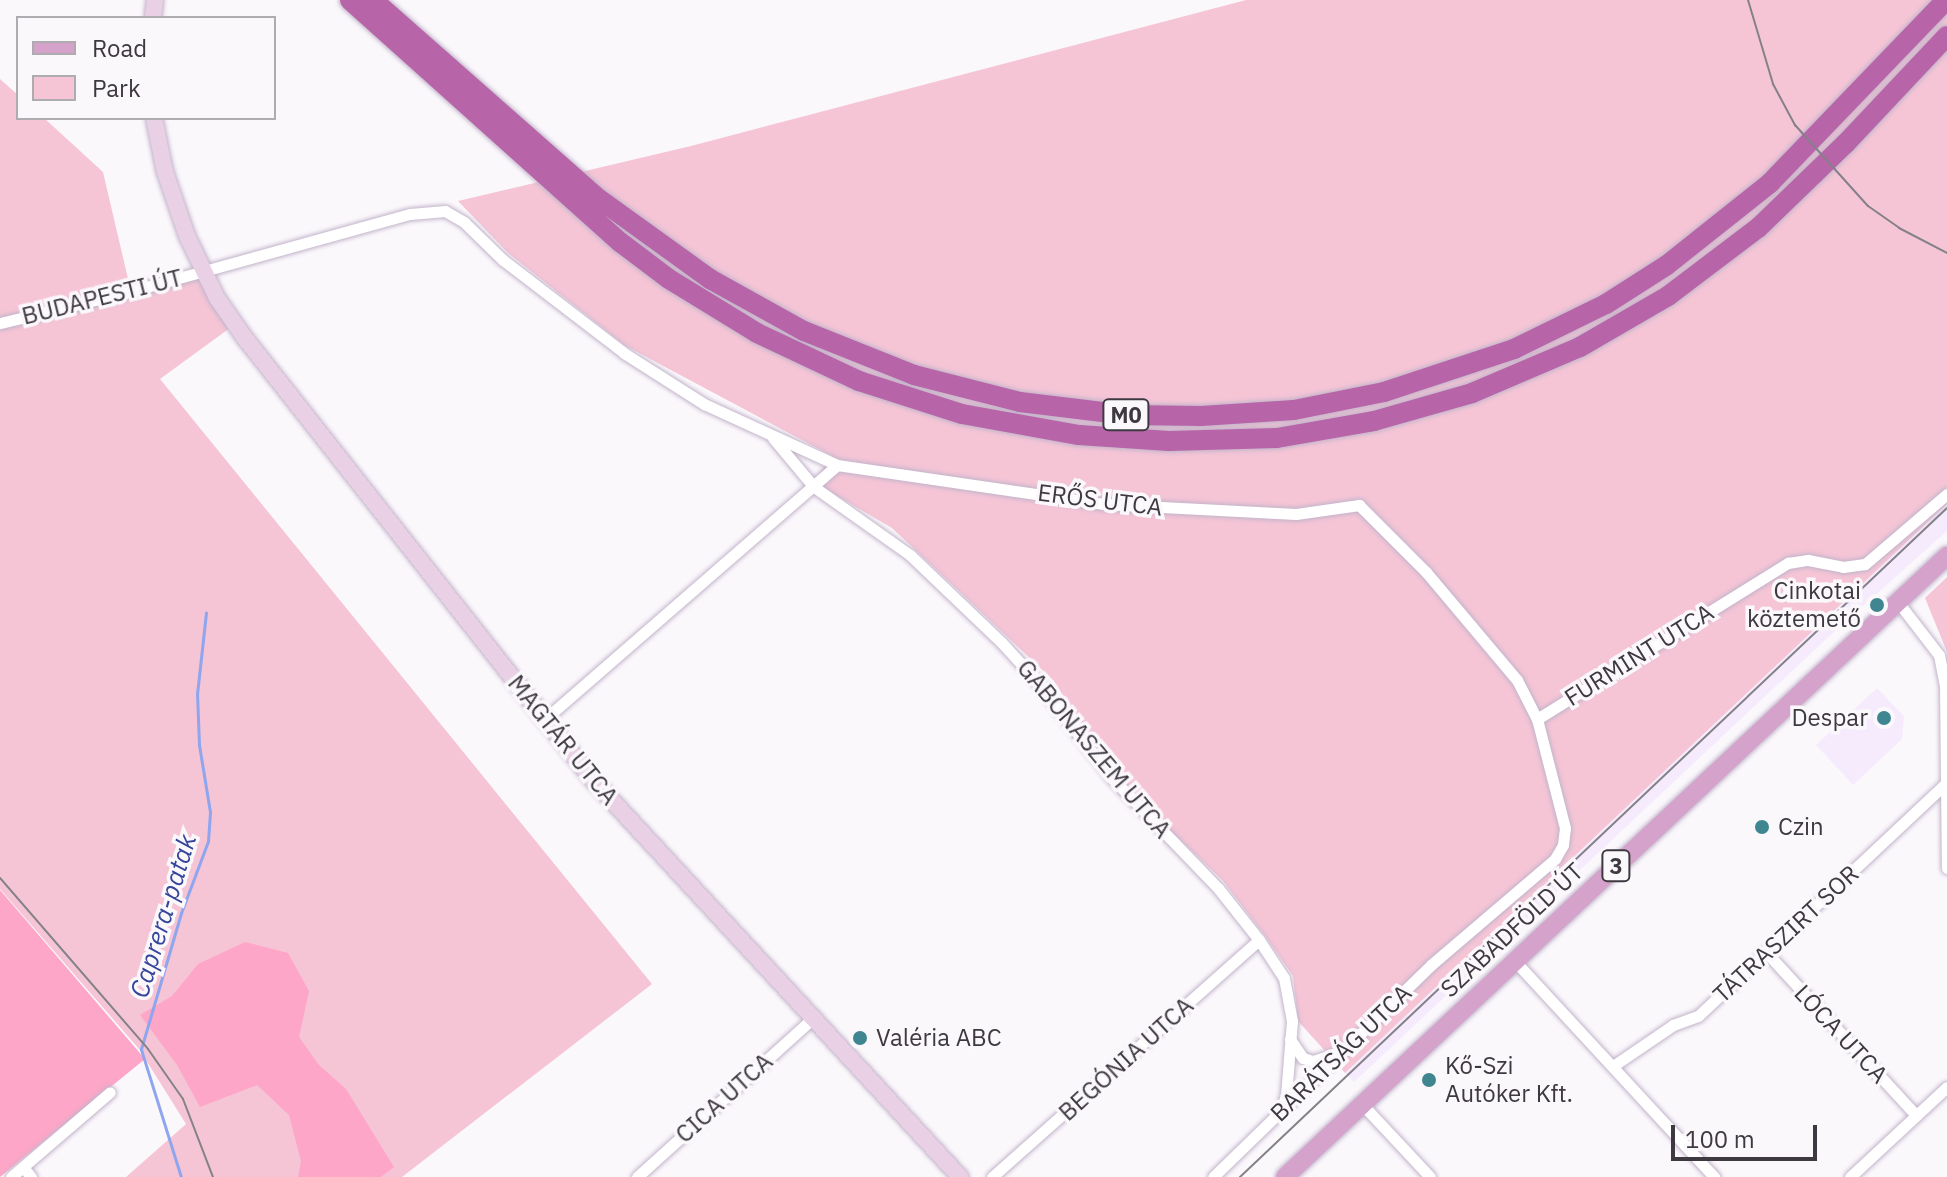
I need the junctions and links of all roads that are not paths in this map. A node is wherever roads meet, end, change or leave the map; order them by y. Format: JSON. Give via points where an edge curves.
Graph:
{"nodes":[{"id":1,"x":350,"y":0,"type":"edge"},
{"id":2,"x":373,"y":0,"type":"edge"},
{"id":3,"x":1946,"y":0,"type":"edge"},
{"id":4,"x":1947,"y":36,"type":"edge"},
{"id":5,"x":154,"y":120,"type":"edge"},
{"id":6,"x":203,"y":271,"type":"junction"},
{"id":7,"x":0,"y":323,"type":"edge"},
{"id":8,"x":771,"y":435,"type":"junction"},
{"id":9,"x":837,"y":465,"type":"junction"},
{"id":10,"x":814,"y":487,"type":"junction"},
{"id":11,"x":1947,"y":494,"type":"edge"},
{"id":12,"x":1947,"y":556,"type":"edge"},
{"id":13,"x":1898,"y":602,"type":"junction"},
{"id":14,"x":545,"y":719,"type":"junction"},
{"id":15,"x":1537,"y":719,"type":"junction"},
{"id":16,"x":1946,"y":783,"type":"edge"},
{"id":17,"x":1565,"y":828,"type":"joint"},
{"id":18,"x":1947,"y":868,"type":"edge"},
{"id":19,"x":1259,"y":940,"type":"junction"},
{"id":20,"x":1766,"y":952,"type":"junction"},
{"id":21,"x":1513,"y":959,"type":"junction"},
{"id":22,"x":812,"y":1019,"type":"junction"},
{"id":23,"x":1290,"y":1039,"type":"junction"},
{"id":24,"x":1343,"y":1051,"type":"junction"},
{"id":25,"x":1613,"y":1066,"type":"junction"},
{"id":26,"x":1947,"y":1087,"type":"edge"},
{"id":27,"x":110,"y":1092,"type":"dead end"},
{"id":28,"x":1361,"y":1103,"type":"junction"},
{"id":29,"x":1280,"y":1112,"type":"junction"},
{"id":30,"x":1916,"y":1115,"type":"junction"},
{"id":31,"x":27,"y":1172,"type":"edge"},
{"id":32,"x":11,"y":1177,"type":"edge"},
{"id":33,"x":637,"y":1177,"type":"edge"},
{"id":34,"x":960,"y":1177,"type":"edge"},
{"id":35,"x":992,"y":1177,"type":"edge"},
{"id":36,"x":1213,"y":1177,"type":"edge"},
{"id":37,"x":1285,"y":1177,"type":"edge"},
{"id":38,"x":1430,"y":1177,"type":"edge"},
{"id":39,"x":1714,"y":1177,"type":"edge"},
{"id":40,"x":1850,"y":1177,"type":"edge"}],
"edges":[{"from":1,"to":4,"type":"highway","number":"M0","via":[[620,242],[757,333],[859,381],[962,414],[1079,435],[1169,441],[1277,438],[1374,421],[1472,393],[1580,347],[1668,296],[1749,236]]},
{"from":2,"to":3,"type":"highway","number":"M0","via":[[605,203],[710,279],[804,331],[914,375],[1020,402],[1127,415],[1201,416],[1294,410],[1384,392],[1514,349],[1606,304],[1667,265],[1770,183]]},
{"from":5,"to":6,"type":"street","name":"MAGTÁR UTCA","via":[[170,192]]},
{"from":6,"to":7,"type":"street","name":"BUDAPESTI ÚT"},
{"from":6,"to":8,"type":"street","name":"BUDAPESTI ÚT","via":[[410,214],[445,211],[624,353],[704,404]]},
{"from":6,"to":14,"type":"street","name":"MAGTÁR UTCA","via":[[244,337]]},
{"from":8,"to":9,"type":"street"},
{"from":8,"to":10,"type":"street","name":"GABONASZEM UTCA"},
{"from":9,"to":10,"type":"street"},
{"from":9,"to":15,"type":"street","name":"ERŐS UTCA","via":[[1104,504],[1296,514],[1359,505],[1426,572],[1517,680]]},
{"from":10,"to":14,"type":"street"},
{"from":10,"to":19,"type":"street","name":"GABONASZEM UTCA","via":[[910,555],[1002,643],[1112,778],[1218,888]]},
{"from":11,"to":15,"type":"street","name":"FURMINT UTCA","via":[[1865,564],[1788,563]]},
{"from":12,"to":13,"type":"main road","name":"SZABADFÖLD ÚT","number":"3"},
{"from":13,"to":16,"type":"street","via":[[1939,655],[1945,685]]},
{"from":13,"to":21,"type":"main road","name":"SZABADFÖLD ÚT","number":"3"},
{"from":14,"to":22,"type":"street","name":"MAGTÁR UTCA","via":[[625,816]]},
{"from":15,"to":17,"type":"street","name":"ERŐS UTCA"},
{"from":16,"to":18,"type":"street"},
{"from":16,"to":20,"type":"street","name":"TÁTRASZIRT SOR"},
{"from":17,"to":24,"type":"street","name":"BARÁTSÁG UTCA","via":[[1555,859],[1432,964]]},
{"from":19,"to":23,"type":"street","name":"GABONASZEM UTCA","via":[[1284,978]]},
{"from":19,"to":35,"type":"street","name":"BEGÓNIA UTCA"},
{"from":20,"to":25,"type":"street","name":"TÁTRASZIRT SOR","via":[[1698,1016],[1673,1025]]},
{"from":20,"to":30,"type":"street","name":"LÓCA UTCA"},
{"from":21,"to":25,"type":"street"},
{"from":21,"to":28,"type":"main road","name":"SZABADFÖLD ÚT","number":"3"},
{"from":22,"to":33,"type":"street","name":"CICA UTCA"},
{"from":22,"to":34,"type":"street","name":"MAGTÁR UTCA"},
{"from":23,"to":24,"type":"street","via":[[1303,1058],[1313,1061]]},
{"from":23,"to":29,"type":"street","name":"GABONASZEM UTCA"},
{"from":24,"to":29,"type":"street","name":"BARÁTSÁG UTCA"},
{"from":25,"to":39,"type":"street"},
{"from":26,"to":30,"type":"street"},
{"from":27,"to":31,"type":"street"},
{"from":28,"to":37,"type":"main road","name":"SZABADFÖLD ÚT","number":"3"},
{"from":28,"to":38,"type":"street"},
{"from":29,"to":36,"type":"street","name":"BARÁTSÁG UTCA"},
{"from":30,"to":40,"type":"street"},
{"from":31,"to":32,"type":"street"}]}
